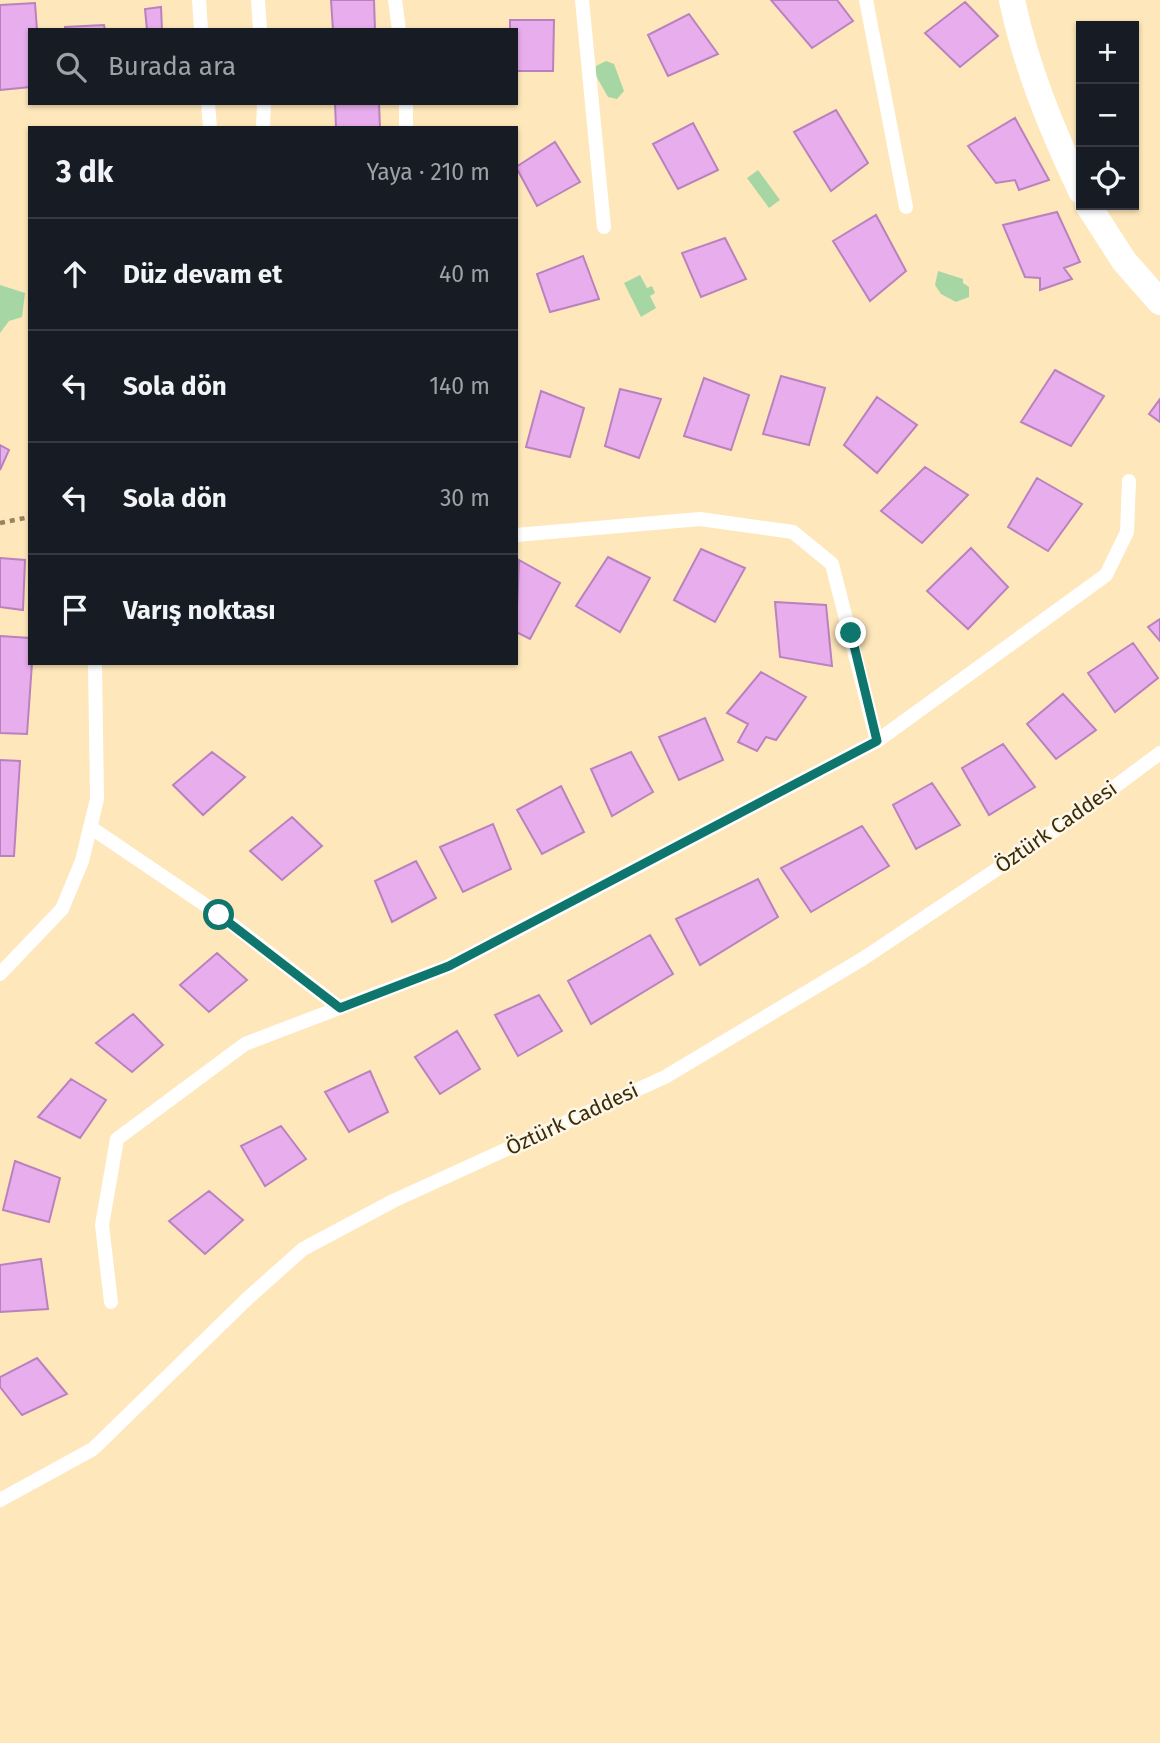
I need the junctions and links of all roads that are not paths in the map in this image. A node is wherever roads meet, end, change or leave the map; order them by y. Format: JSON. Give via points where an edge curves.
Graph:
{"nodes":[{"id":1,"x":199,"y":0,"type":"edge"},
{"id":2,"x":258,"y":0,"type":"edge"},
{"id":3,"x":395,"y":0,"type":"edge"},
{"id":4,"x":582,"y":0,"type":"edge"},
{"id":5,"x":866,"y":0,"type":"edge"},
{"id":6,"x":1012,"y":0,"type":"edge"},
{"id":7,"x":201,"y":28,"type":"edge"},
{"id":8,"x":260,"y":28,"type":"edge"},
{"id":9,"x":399,"y":28,"type":"edge"},
{"id":10,"x":208,"y":105,"type":"edge"},
{"id":11,"x":264,"y":105,"type":"edge"},
{"id":12,"x":406,"y":105,"type":"edge"},
{"id":13,"x":210,"y":126,"type":"edge"},
{"id":14,"x":263,"y":126,"type":"edge"},
{"id":15,"x":406,"y":126,"type":"edge"},
{"id":16,"x":1076,"y":179,"type":"edge"},
{"id":17,"x":906,"y":207,"type":"dead end"},
{"id":18,"x":1091,"y":210,"type":"edge"},
{"id":19,"x":604,"y":227,"type":"dead end"},
{"id":20,"x":1160,"y":302,"type":"edge"},
{"id":21,"x":1129,"y":481,"type":"dead end"},
{"id":22,"x":518,"y":535,"type":"edge"},
{"id":23,"x":95,"y":665,"type":"edge"},
{"id":24,"x":877,"y":741,"type":"junction"},
{"id":25,"x":1160,"y":752,"type":"edge"},
{"id":26,"x":90,"y":827,"type":"junction"},
{"id":27,"x":0,"y":974,"type":"edge"},
{"id":28,"x":340,"y":1008,"type":"junction"},
{"id":29,"x":111,"y":1302,"type":"dead end"},
{"id":30,"x":0,"y":1500,"type":"edge"}],
"edges":[{"from":1,"to":7,"type":"lane"},
{"from":2,"to":8,"type":"lane"},
{"from":3,"to":9,"type":"lane"},
{"from":4,"to":19,"type":"lane"},
{"from":5,"to":17,"type":"lane"},
{"from":6,"to":16,"type":"street","via":[[1043,103]]},
{"from":10,"to":13,"type":"lane"},
{"from":11,"to":14,"type":"lane"},
{"from":12,"to":15,"type":"lane"},
{"from":18,"to":20,"type":"street","via":[[1124,261]]},
{"from":21,"to":24,"type":"lane","via":[[1127,532],[1106,575]]},
{"from":22,"to":24,"type":"lane","via":[[700,519],[793,532],[832,565]]},
{"from":23,"to":26,"type":"lane","via":[[97,799]]},
{"from":24,"to":28,"type":"lane","via":[[449,966]]},
{"from":25,"to":30,"type":"lane","name":"Öztürk Caddesi","via":[[1066,823],[864,958],[665,1077],[393,1201],[303,1249],[93,1449]]},
{"from":26,"to":27,"type":"lane","via":[[62,909]]},
{"from":26,"to":28,"type":"lane","via":[[219,915]]},
{"from":28,"to":29,"type":"lane","via":[[245,1044],[117,1139],[102,1225]]}]}
